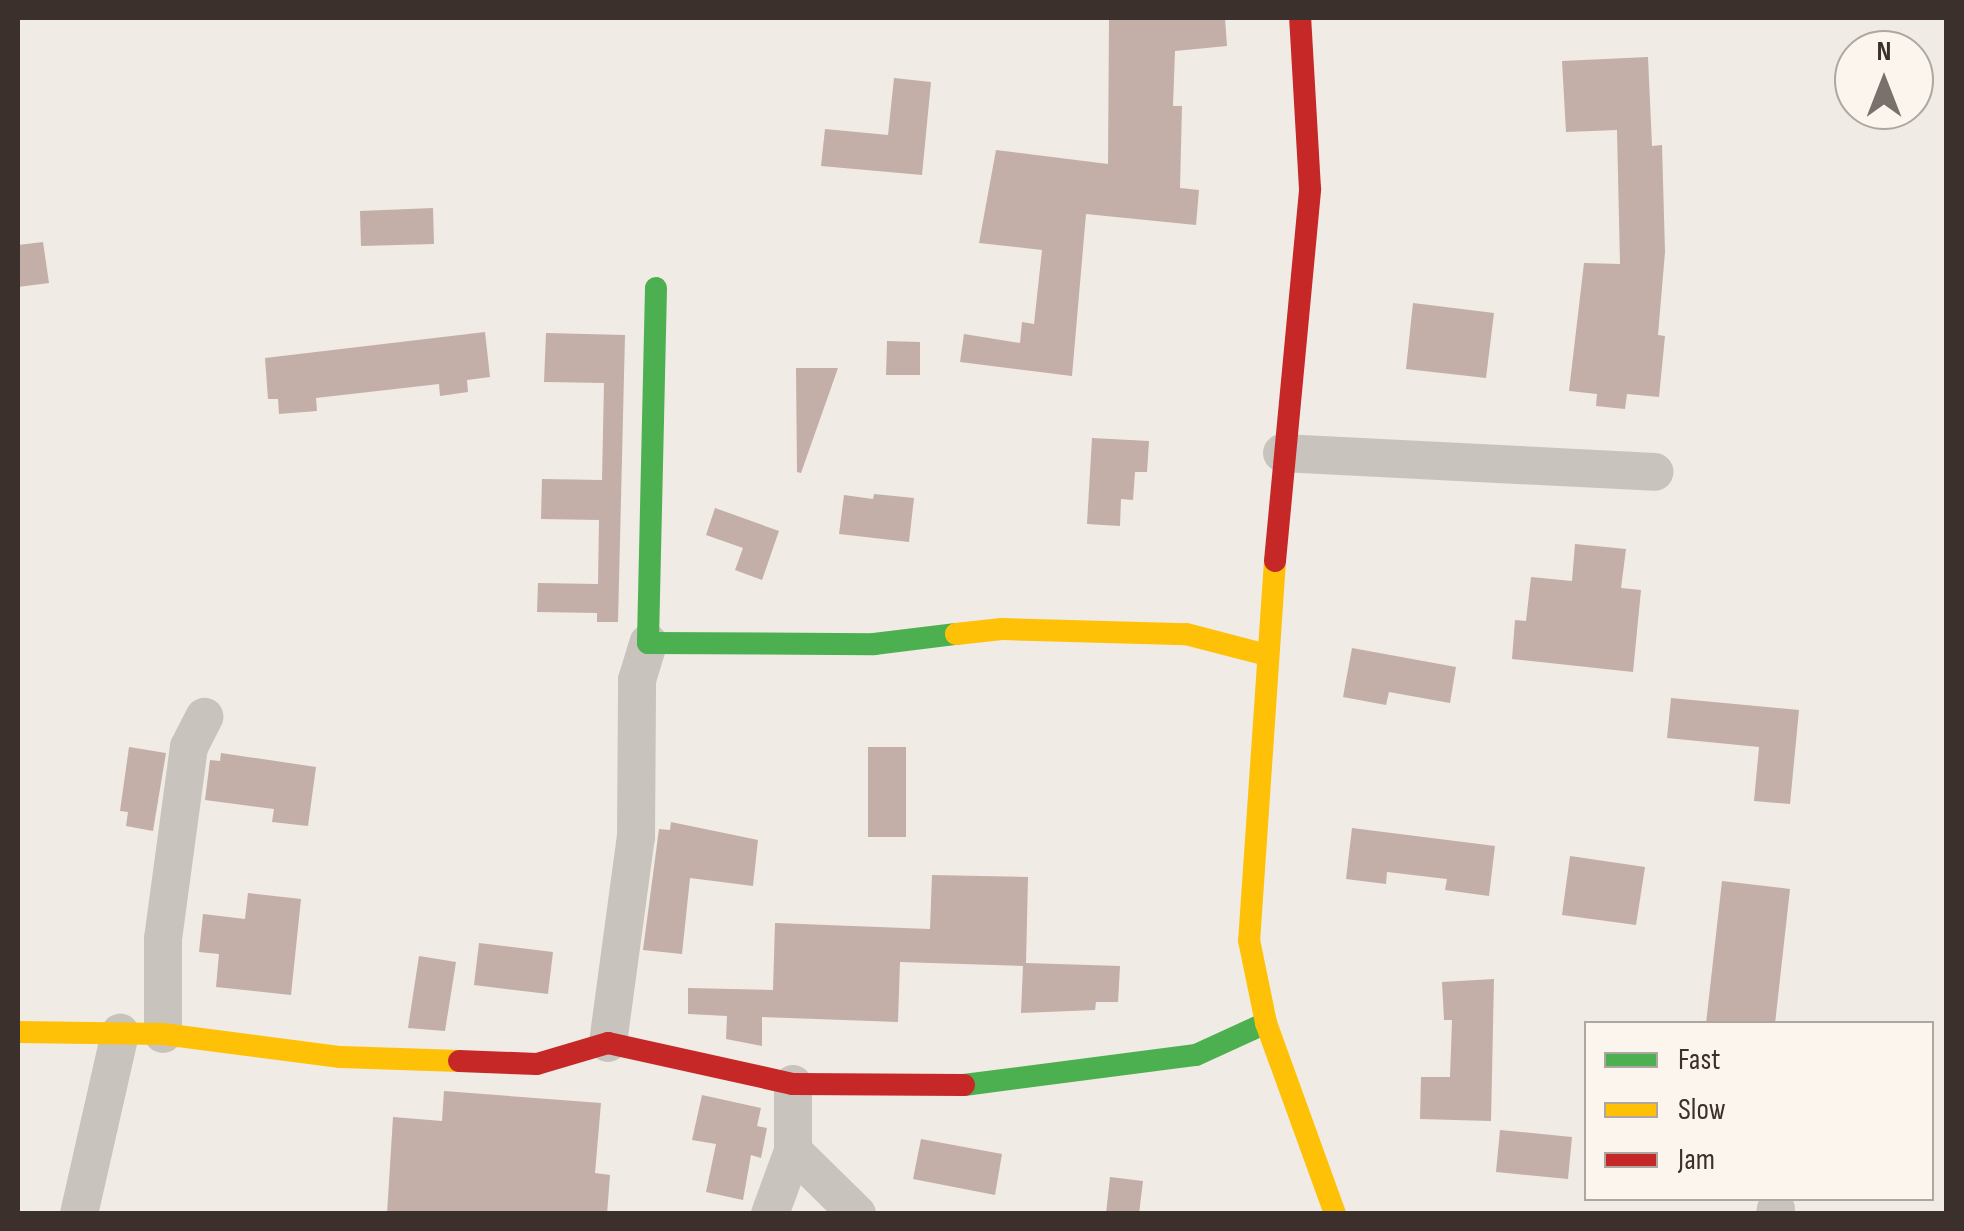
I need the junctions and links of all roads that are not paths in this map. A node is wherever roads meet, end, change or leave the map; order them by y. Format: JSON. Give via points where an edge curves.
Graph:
{"nodes":[{"id":1,"x":1300,"y":18,"type":"edge"},
{"id":2,"x":656,"y":288,"type":"dead end"},
{"id":3,"x":1282,"y":453,"type":"junction"},
{"id":4,"x":1655,"y":472,"type":"dead end"},
{"id":5,"x":648,"y":643,"type":"junction"},
{"id":6,"x":1267,"y":655,"type":"junction"},
{"id":7,"x":204,"y":717,"type":"dead end"},
{"id":8,"x":1266,"y":1023,"type":"junction"},
{"id":9,"x":18,"y":1032,"type":"edge"},
{"id":10,"x":120,"y":1034,"type":"junction"},
{"id":11,"x":162,"y":1034,"type":"junction"},
{"id":12,"x":608,"y":1042,"type":"junction"},
{"id":13,"x":793,"y":1084,"type":"junction"},
{"id":14,"x":793,"y":1152,"type":"junction"},
{"id":15,"x":80,"y":1214,"type":"edge"},
{"id":16,"x":770,"y":1214,"type":"edge"},
{"id":17,"x":857,"y":1214,"type":"edge"},
{"id":18,"x":1336,"y":1214,"type":"edge"}],
"edges":[{"from":1,"to":3,"type":"street","via":[[1310,189]]},
{"from":2,"to":5,"type":"street"},
{"from":3,"to":4,"type":"street"},
{"from":3,"to":6,"type":"street"},
{"from":5,"to":6,"type":"street","via":[[874,644],[1002,629],[1186,634]]},
{"from":5,"to":12,"type":"street","via":[[637,680],[636,838]]},
{"from":6,"to":8,"type":"street","via":[[1249,940]]},
{"from":7,"to":11,"type":"street","via":[[188,747],[162,939]]},
{"from":8,"to":13,"type":"street","via":[[1196,1055],[985,1085]]},
{"from":8,"to":18,"type":"street"},
{"from":9,"to":10,"type":"street"},
{"from":10,"to":11,"type":"street"},
{"from":10,"to":15,"type":"street"},
{"from":11,"to":12,"type":"street","via":[[341,1056],[536,1064]]},
{"from":12,"to":13,"type":"street"},
{"from":13,"to":14,"type":"street"},
{"from":14,"to":16,"type":"street"},
{"from":14,"to":17,"type":"street"}]}
